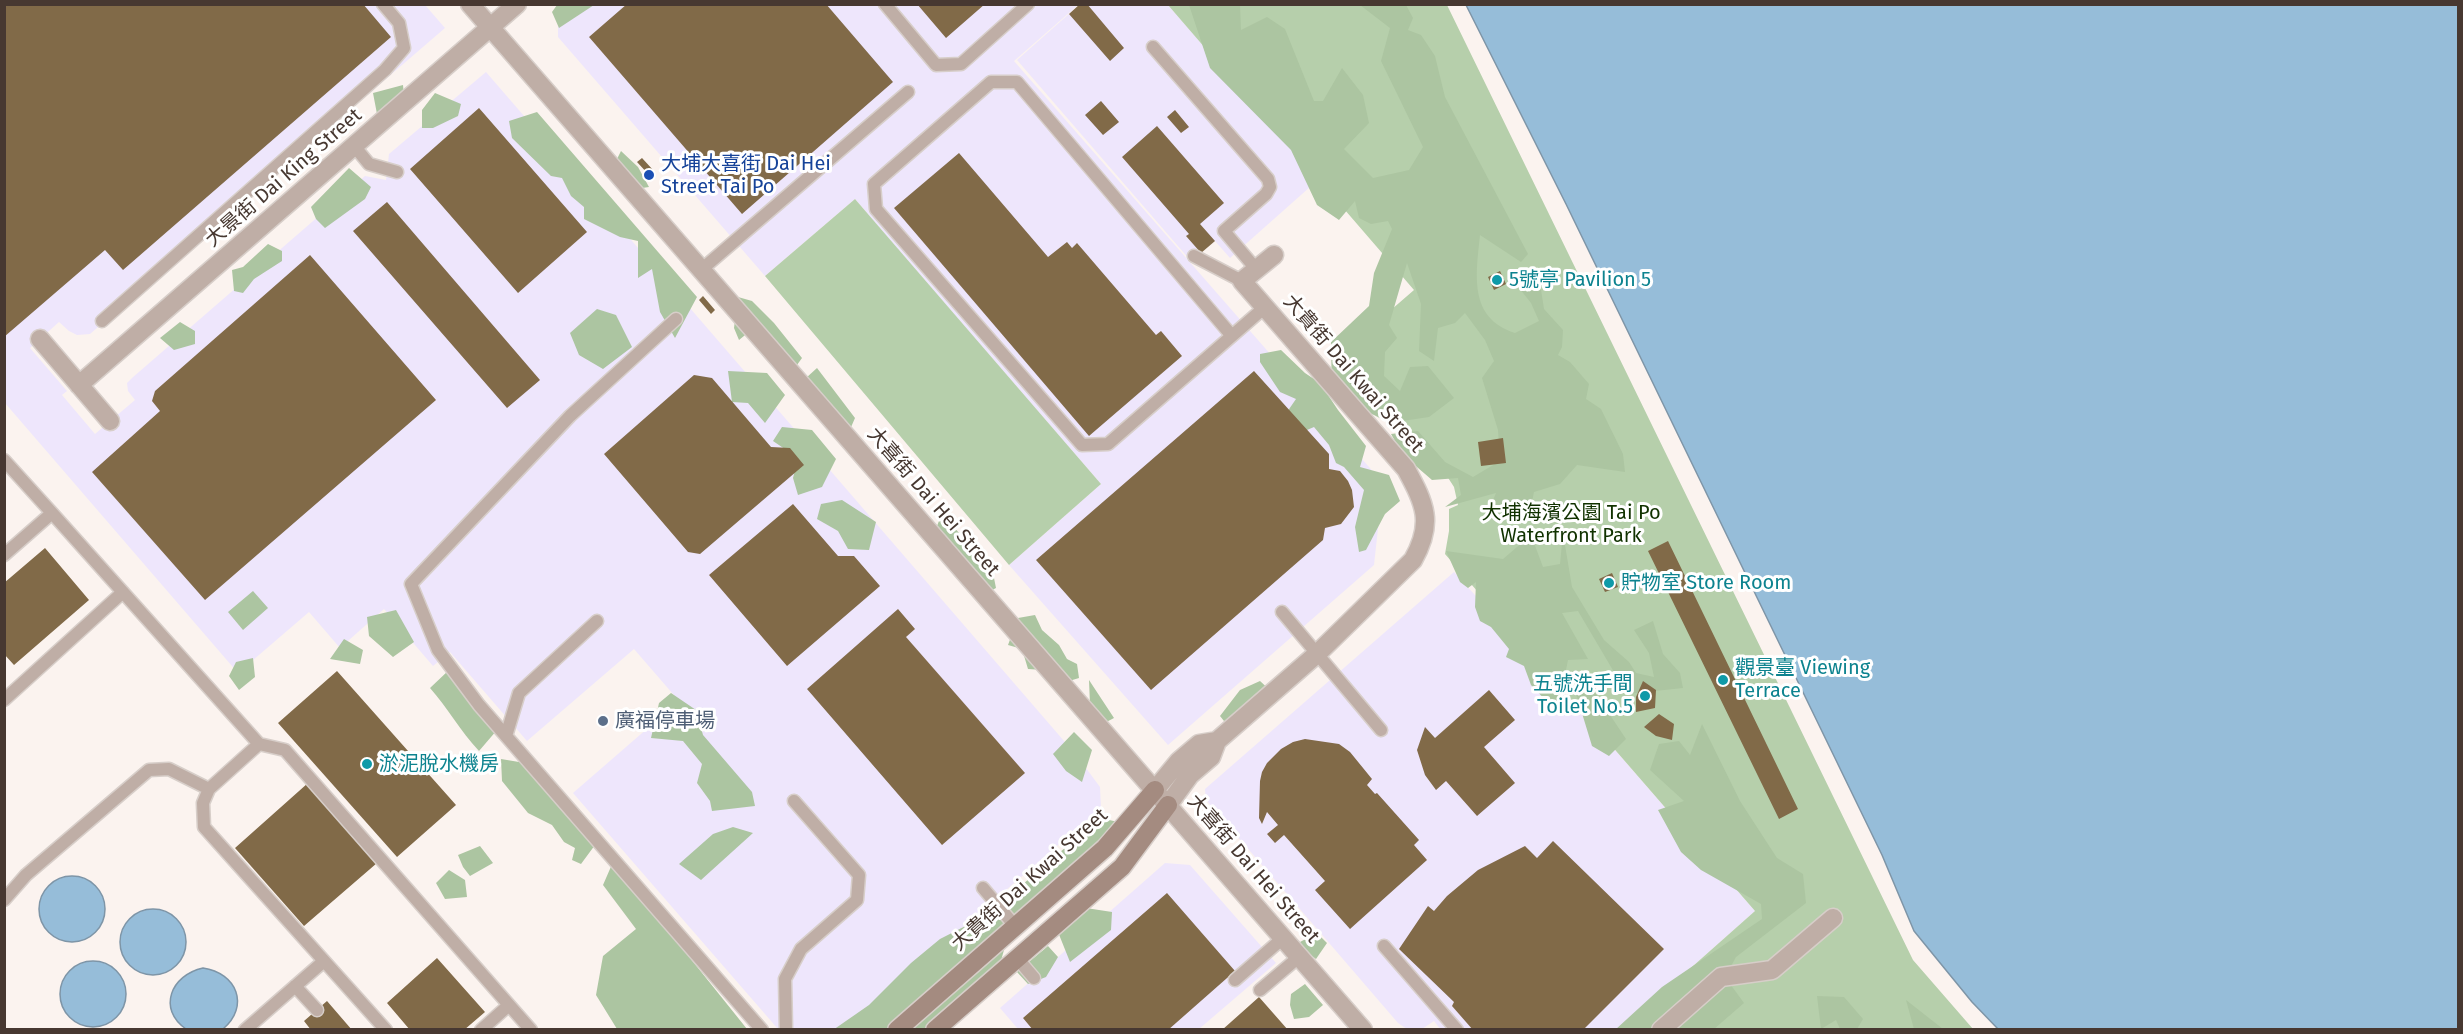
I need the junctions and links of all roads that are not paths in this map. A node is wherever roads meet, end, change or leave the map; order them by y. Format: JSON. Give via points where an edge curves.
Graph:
{"nodes":[{"id":1,"x":383,"y":4,"type":"edge"},
{"id":2,"x":470,"y":4,"type":"edge"},
{"id":3,"x":517,"y":4,"type":"edge"},
{"id":4,"x":885,"y":4,"type":"edge"},
{"id":5,"x":1029,"y":4,"type":"edge"},
{"id":6,"x":490,"y":28,"type":"junction"},
{"id":7,"x":1153,"y":47,"type":"dead end"},
{"id":8,"x":908,"y":92,"type":"dead end"},
{"id":9,"x":355,"y":147,"type":"junction"},
{"id":10,"x":397,"y":172,"type":"dead end"},
{"id":11,"x":1274,"y":255,"type":"dead end"},
{"id":12,"x":1194,"y":256,"type":"dead end"},
{"id":13,"x":1256,"y":269,"type":"junction"},
{"id":14,"x":701,"y":270,"type":"junction"},
{"id":15,"x":1242,"y":281,"type":"junction"},
{"id":16,"x":1265,"y":307,"type":"junction"},
{"id":17,"x":676,"y":319,"type":"dead end"},
{"id":18,"x":102,"y":321,"type":"dead end"},
{"id":19,"x":1232,"y":336,"type":"junction"},
{"id":20,"x":40,"y":339,"type":"dead end"},
{"id":21,"x":79,"y":386,"type":"junction"},
{"id":22,"x":110,"y":421,"type":"dead end"},
{"id":23,"x":4,"y":460,"type":"edge"},
{"id":24,"x":52,"y":513,"type":"junction"},
{"id":25,"x":4,"y":555,"type":"edge"},
{"id":26,"x":123,"y":592,"type":"junction"},
{"id":27,"x":1282,"y":612,"type":"dead end"},
{"id":28,"x":597,"y":621,"type":"dead end"},
{"id":29,"x":1318,"y":653,"type":"junction"},
{"id":30,"x":4,"y":700,"type":"edge"},
{"id":31,"x":1382,"y":730,"type":"dead end"},
{"id":32,"x":506,"y":736,"type":"junction"},
{"id":33,"x":1217,"y":741,"type":"junction"},
{"id":34,"x":259,"y":744,"type":"junction"},
{"id":35,"x":209,"y":789,"type":"junction"},
{"id":36,"x":1155,"y":790,"type":"junction"},
{"id":37,"x":794,"y":801,"type":"dead end"},
{"id":38,"x":1167,"y":805,"type":"junction"},
{"id":39,"x":983,"y":888,"type":"dead end"},
{"id":40,"x":4,"y":900,"type":"edge"},
{"id":41,"x":1833,"y":918,"type":"dead end"},
{"id":42,"x":1015,"y":926,"type":"junction"},
{"id":43,"x":1283,"y":938,"type":"junction"},
{"id":44,"x":1384,"y":945,"type":"dead end"},
{"id":45,"x":1300,"y":956,"type":"junction"},
{"id":46,"x":1017,"y":958,"type":"junction"},
{"id":47,"x":324,"y":961,"type":"junction"},
{"id":48,"x":1034,"y":978,"type":"dead end"},
{"id":49,"x":1235,"y":980,"type":"dead end"},
{"id":50,"x":295,"y":986,"type":"junction"},
{"id":51,"x":1260,"y":990,"type":"dead end"},
{"id":52,"x":509,"y":1005,"type":"junction"},
{"id":53,"x":317,"y":1010,"type":"dead end"},
{"id":54,"x":245,"y":1029,"type":"edge"},
{"id":55,"x":386,"y":1029,"type":"edge"},
{"id":56,"x":481,"y":1029,"type":"edge"},
{"id":57,"x":531,"y":1029,"type":"edge"},
{"id":58,"x":762,"y":1029,"type":"edge"},
{"id":59,"x":786,"y":1029,"type":"edge"},
{"id":60,"x":897,"y":1029,"type":"edge"},
{"id":61,"x":935,"y":1029,"type":"edge"},
{"id":62,"x":1363,"y":1029,"type":"edge"},
{"id":63,"x":1457,"y":1029,"type":"edge"},
{"id":64,"x":1661,"y":1029,"type":"edge"}],
"edges":[{"from":1,"to":18,"type":"lane","via":[[399,23],[404,48],[385,70]]},
{"from":2,"to":6,"type":"street","name":"大喜街 Dai Hei Street"},
{"from":3,"to":6,"type":"street","name":"大景街 Dai King Street"},
{"from":4,"to":5,"type":"lane","via":[[936,65],[961,64]]},
{"from":6,"to":9,"type":"street","name":"大景街 Dai King Street"},
{"from":6,"to":14,"type":"street","name":"大喜街 Dai Hei Street"},
{"from":7,"to":13,"type":"lane","via":[[1268,179],[1270,188],[1266,194],[1224,231]]},
{"from":8,"to":14,"type":"lane"},
{"from":9,"to":10,"type":"lane","via":[[369,164]]},
{"from":9,"to":21,"type":"street","name":"大景街 Dai King Street"},
{"from":11,"to":13,"type":"street"},
{"from":12,"to":15,"type":"lane"},
{"from":13,"to":15,"type":"street"},
{"from":14,"to":36,"type":"street","name":"大喜街 Dai Hei Street"},
{"from":15,"to":16,"type":"street","name":"大貴街 Dai Kwai Street"},
{"from":16,"to":19,"type":"lane"},
{"from":16,"to":29,"type":"street","name":"大貴街 Dai Kwai Street","via":[[1406,469],[1422,498],[1424,542],[1413,561]]},
{"from":17,"to":32,"type":"lane","via":[[570,416],[411,584],[438,650]]},
{"from":19,"to":19,"type":"lane","via":[[1108,444],[1082,445],[876,209],[874,184],[991,82],[1017,82]]},
{"from":20,"to":21,"type":"street"},
{"from":21,"to":22,"type":"street"},
{"from":23,"to":24,"type":"lane"},
{"from":24,"to":25,"type":"lane"},
{"from":24,"to":26,"type":"lane"},
{"from":26,"to":30,"type":"lane"},
{"from":26,"to":34,"type":"lane"},
{"from":27,"to":29,"type":"lane"},
{"from":28,"to":32,"type":"lane","via":[[519,693]]},
{"from":29,"to":31,"type":"lane"},
{"from":29,"to":33,"type":"street","name":"大貴街 Dai Kwai Street"},
{"from":32,"to":58,"type":"lane"},
{"from":33,"to":36,"type":"street","name":"大貴街 Dai Kwai Street","via":[[1198,744]]},
{"from":33,"to":38,"type":"street","name":"大貴街 Dai Kwai Street","via":[[1211,757],[1190,775]]},
{"from":34,"to":35,"type":"lane"},
{"from":34,"to":52,"type":"lane","via":[[285,750]]},
{"from":35,"to":40,"type":"lane","via":[[169,769],[149,770],[26,875]]},
{"from":35,"to":47,"type":"lane","via":[[203,803],[204,827]]},
{"from":36,"to":38,"type":"street","name":"大喜街 Dai Hei Street"},
{"from":36,"to":42,"type":"street","name":"大貴街 Dai Kwai Street","via":[[1105,848]]},
{"from":37,"to":59,"type":"lane","via":[[859,875],[857,900],[801,949],[785,979]]},
{"from":38,"to":43,"type":"street","name":"大喜街 Dai Hei Street"},
{"from":38,"to":46,"type":"street","name":"大貴街 Dai Kwai Street","via":[[1122,867]]},
{"from":39,"to":42,"type":"lane"},
{"from":41,"to":64,"type":"street","via":[[1772,970],[1721,977]]},
{"from":42,"to":60,"type":"street","name":"大貴街 Dai Kwai Street"},
{"from":43,"to":45,"type":"street","name":"大喜街 Dai Hei Street"},
{"from":43,"to":49,"type":"lane"},
{"from":44,"to":63,"type":"lane"},
{"from":45,"to":51,"type":"lane"},
{"from":45,"to":62,"type":"street","name":"大喜街 Dai Hei Street"},
{"from":46,"to":48,"type":"lane"},
{"from":46,"to":61,"type":"street","name":"大貴街 Dai Kwai Street"},
{"from":47,"to":50,"type":"lane"},
{"from":47,"to":55,"type":"lane"},
{"from":50,"to":53,"type":"lane"},
{"from":50,"to":54,"type":"lane"},
{"from":52,"to":56,"type":"lane"},
{"from":52,"to":57,"type":"lane"}]}
